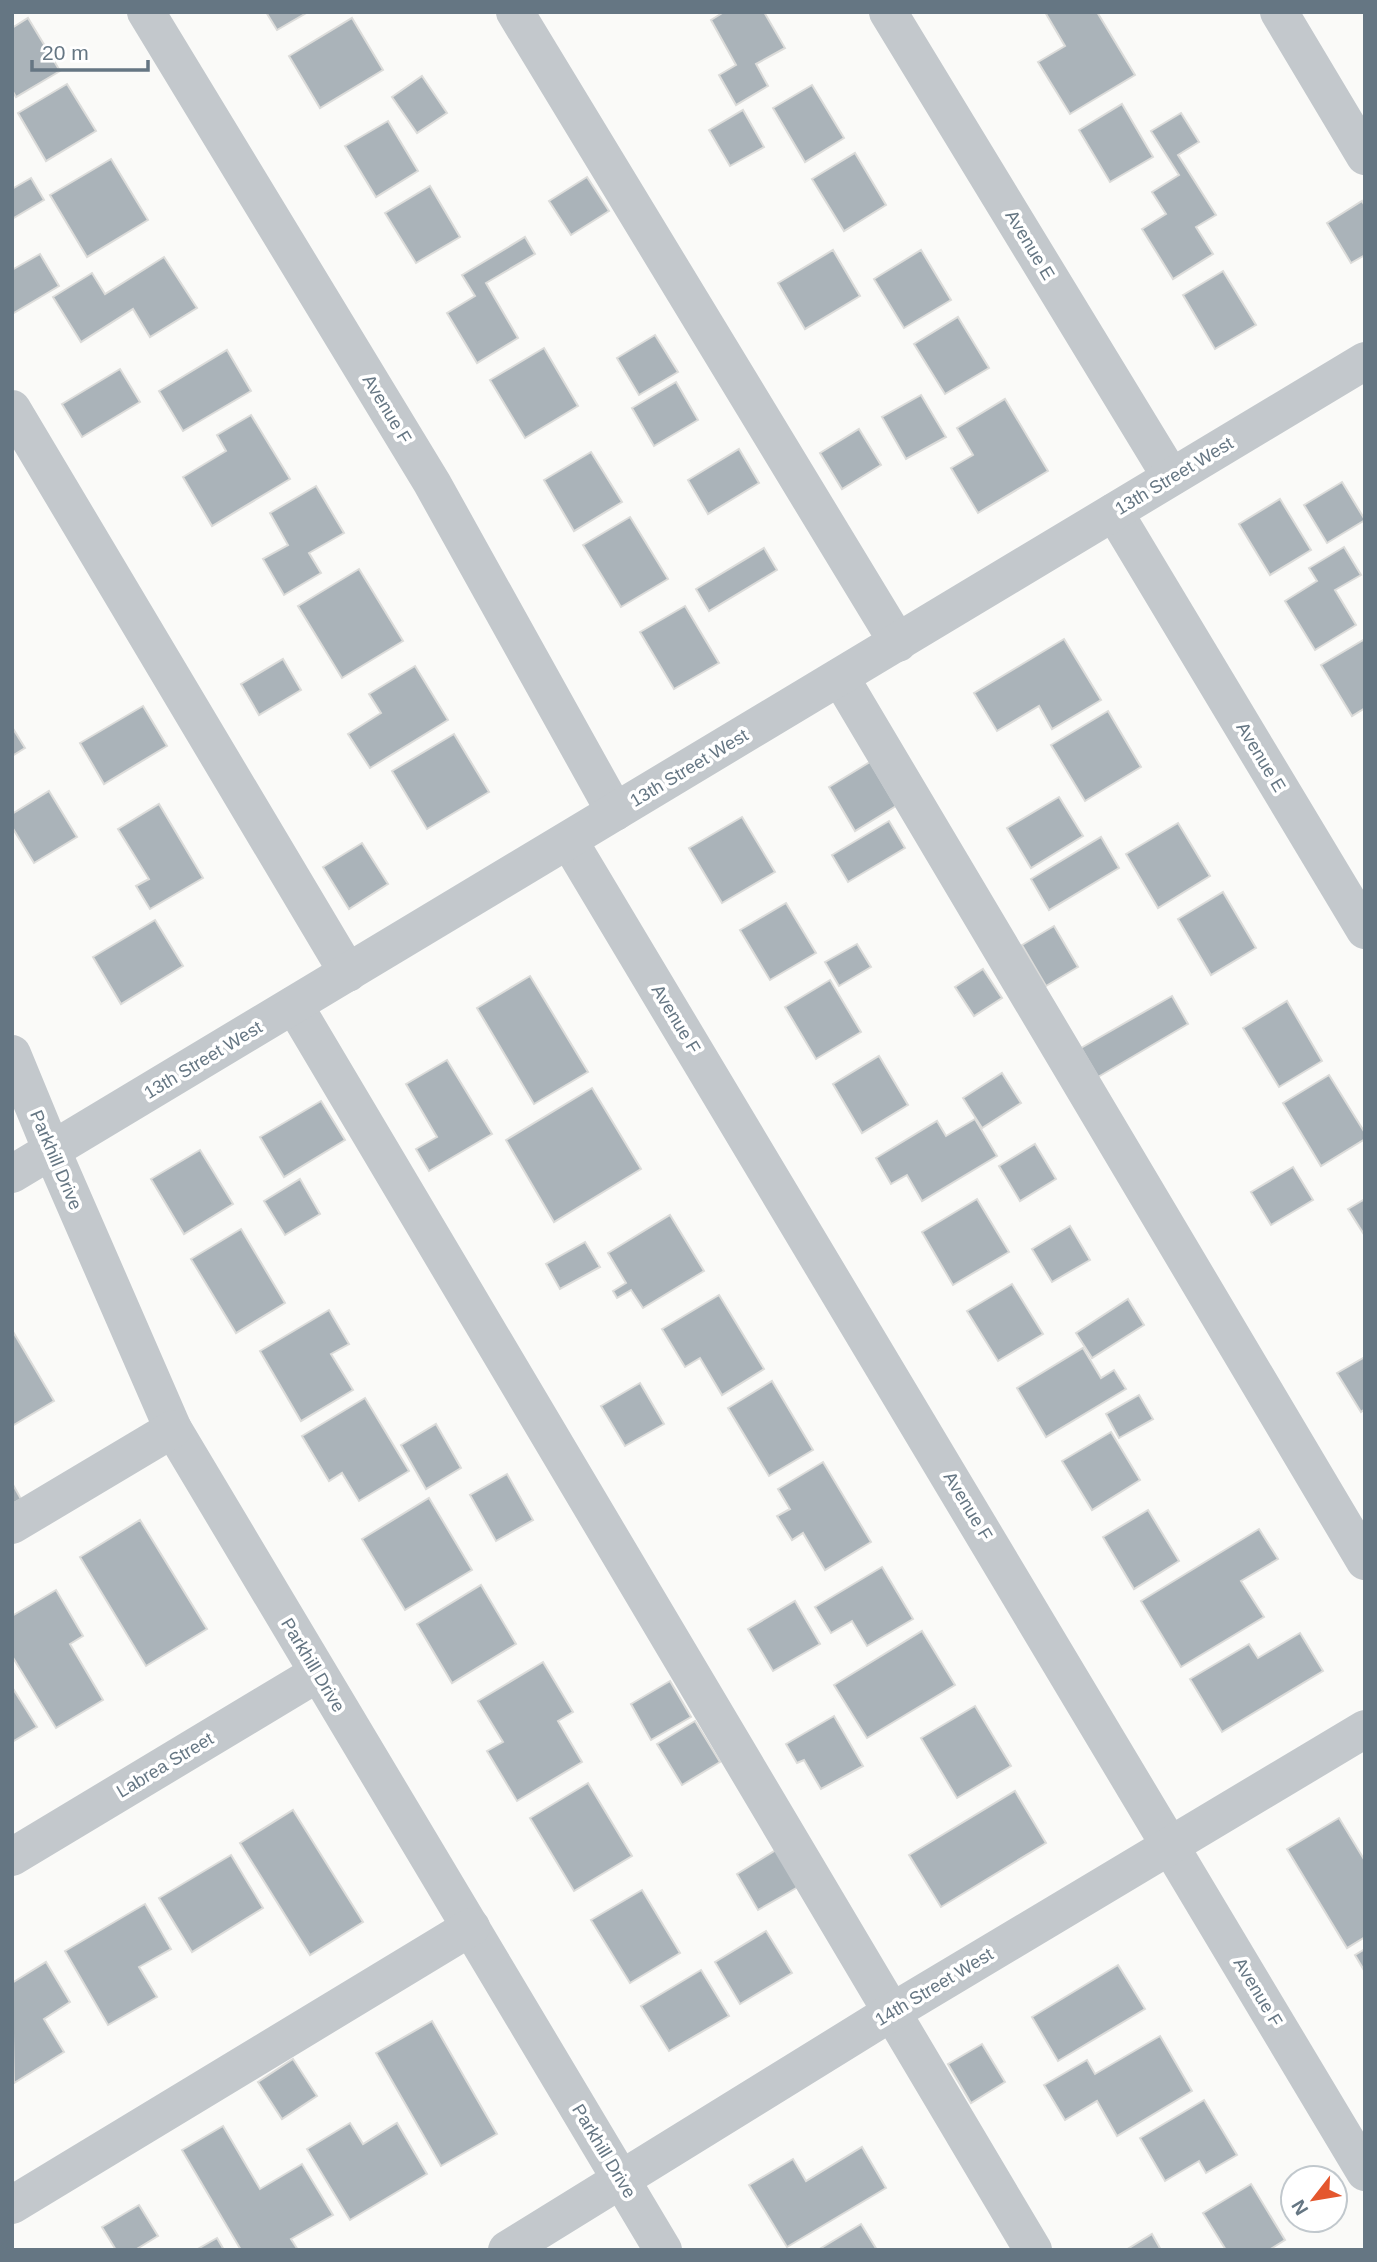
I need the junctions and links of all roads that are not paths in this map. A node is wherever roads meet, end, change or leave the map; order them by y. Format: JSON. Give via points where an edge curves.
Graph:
{"nodes":[{"id":1,"x":146,"y":12,"type":"edge"},
{"id":2,"x":515,"y":12,"type":"edge"},
{"id":3,"x":888,"y":12,"type":"edge"},
{"id":4,"x":1279,"y":12,"type":"edge"},
{"id":5,"x":1365,"y":156,"type":"edge"},
{"id":6,"x":1365,"y":361,"type":"edge"},
{"id":7,"x":12,"y":410,"type":"edge"},
{"id":8,"x":1171,"y":477,"type":"junction"},
{"id":9,"x":1114,"y":512,"type":"junction"},
{"id":10,"x":898,"y":642,"type":"junction"},
{"id":11,"x":840,"y":677,"type":"junction"},
{"id":12,"x":615,"y":813,"type":"junction"},
{"id":13,"x":569,"y":841,"type":"junction"},
{"id":14,"x":1365,"y":930,"type":"edge"},
{"id":15,"x":348,"y":973,"type":"junction"},
{"id":16,"x":294,"y":1005,"type":"junction"},
{"id":17,"x":12,"y":1054,"type":"edge"},
{"id":18,"x":52,"y":1151,"type":"junction"},
{"id":19,"x":12,"y":1174,"type":"edge"},
{"id":20,"x":173,"y":1429,"type":"junction"},
{"id":21,"x":12,"y":1525,"type":"edge"},
{"id":22,"x":1365,"y":1560,"type":"edge"},
{"id":23,"x":318,"y":1673,"type":"junction"},
{"id":24,"x":1365,"y":1729,"type":"edge"},
{"id":25,"x":1171,"y":1845,"type":"junction"},
{"id":26,"x":12,"y":1857,"type":"edge"},
{"id":27,"x":471,"y":1927,"type":"junction"},
{"id":28,"x":892,"y":2012,"type":"junction"},
{"id":29,"x":1365,"y":2172,"type":"edge"},
{"id":30,"x":621,"y":2180,"type":"junction"},
{"id":31,"x":12,"y":2205,"type":"edge"},
{"id":32,"x":507,"y":2250,"type":"edge"},
{"id":33,"x":663,"y":2250,"type":"edge"},
{"id":34,"x":1033,"y":2250,"type":"edge"}],
"edges":[{"from":1,"to":12,"type":"street","name":"Avenue F","via":[[432,483]]},
{"from":2,"to":10,"type":"street"},
{"from":3,"to":8,"type":"street","name":"Avenue E"},
{"from":4,"to":5,"type":"street"},
{"from":6,"to":8,"type":"street","name":"13th Street West"},
{"from":7,"to":15,"type":"street"},
{"from":8,"to":9,"type":"street","name":"13th Street West"},
{"from":9,"to":10,"type":"street","name":"13th Street West"},
{"from":9,"to":14,"type":"street","name":"Avenue E"},
{"from":10,"to":11,"type":"street","name":"13th Street West"},
{"from":11,"to":12,"type":"street","name":"13th Street West"},
{"from":11,"to":22,"type":"street"},
{"from":12,"to":13,"type":"street","name":"13th Street West"},
{"from":13,"to":15,"type":"street","name":"13th Street West"},
{"from":13,"to":25,"type":"street","name":"Avenue F"},
{"from":15,"to":16,"type":"street","name":"13th Street West"},
{"from":16,"to":18,"type":"street","name":"13th Street West"},
{"from":16,"to":28,"type":"street"},
{"from":17,"to":18,"type":"street","name":"Parkhill Drive"},
{"from":18,"to":19,"type":"street","name":"13th Street West"},
{"from":18,"to":20,"type":"street","name":"Parkhill Drive"},
{"from":20,"to":21,"type":"street"},
{"from":20,"to":23,"type":"street","name":"Parkhill Drive"},
{"from":23,"to":26,"type":"street","name":"Labrea Street"},
{"from":23,"to":27,"type":"street","name":"Parkhill Drive"},
{"from":24,"to":25,"type":"street","name":"14th Street West"},
{"from":25,"to":28,"type":"street","name":"14th Street West"},
{"from":25,"to":29,"type":"street","name":"Avenue F"},
{"from":27,"to":30,"type":"street","name":"Parkhill Drive"},
{"from":27,"to":31,"type":"street"},
{"from":28,"to":30,"type":"street","name":"14th Street West"},
{"from":28,"to":34,"type":"street"},
{"from":30,"to":32,"type":"street","name":"14th Street West"},
{"from":30,"to":33,"type":"street","name":"Parkhill Drive"}]}
